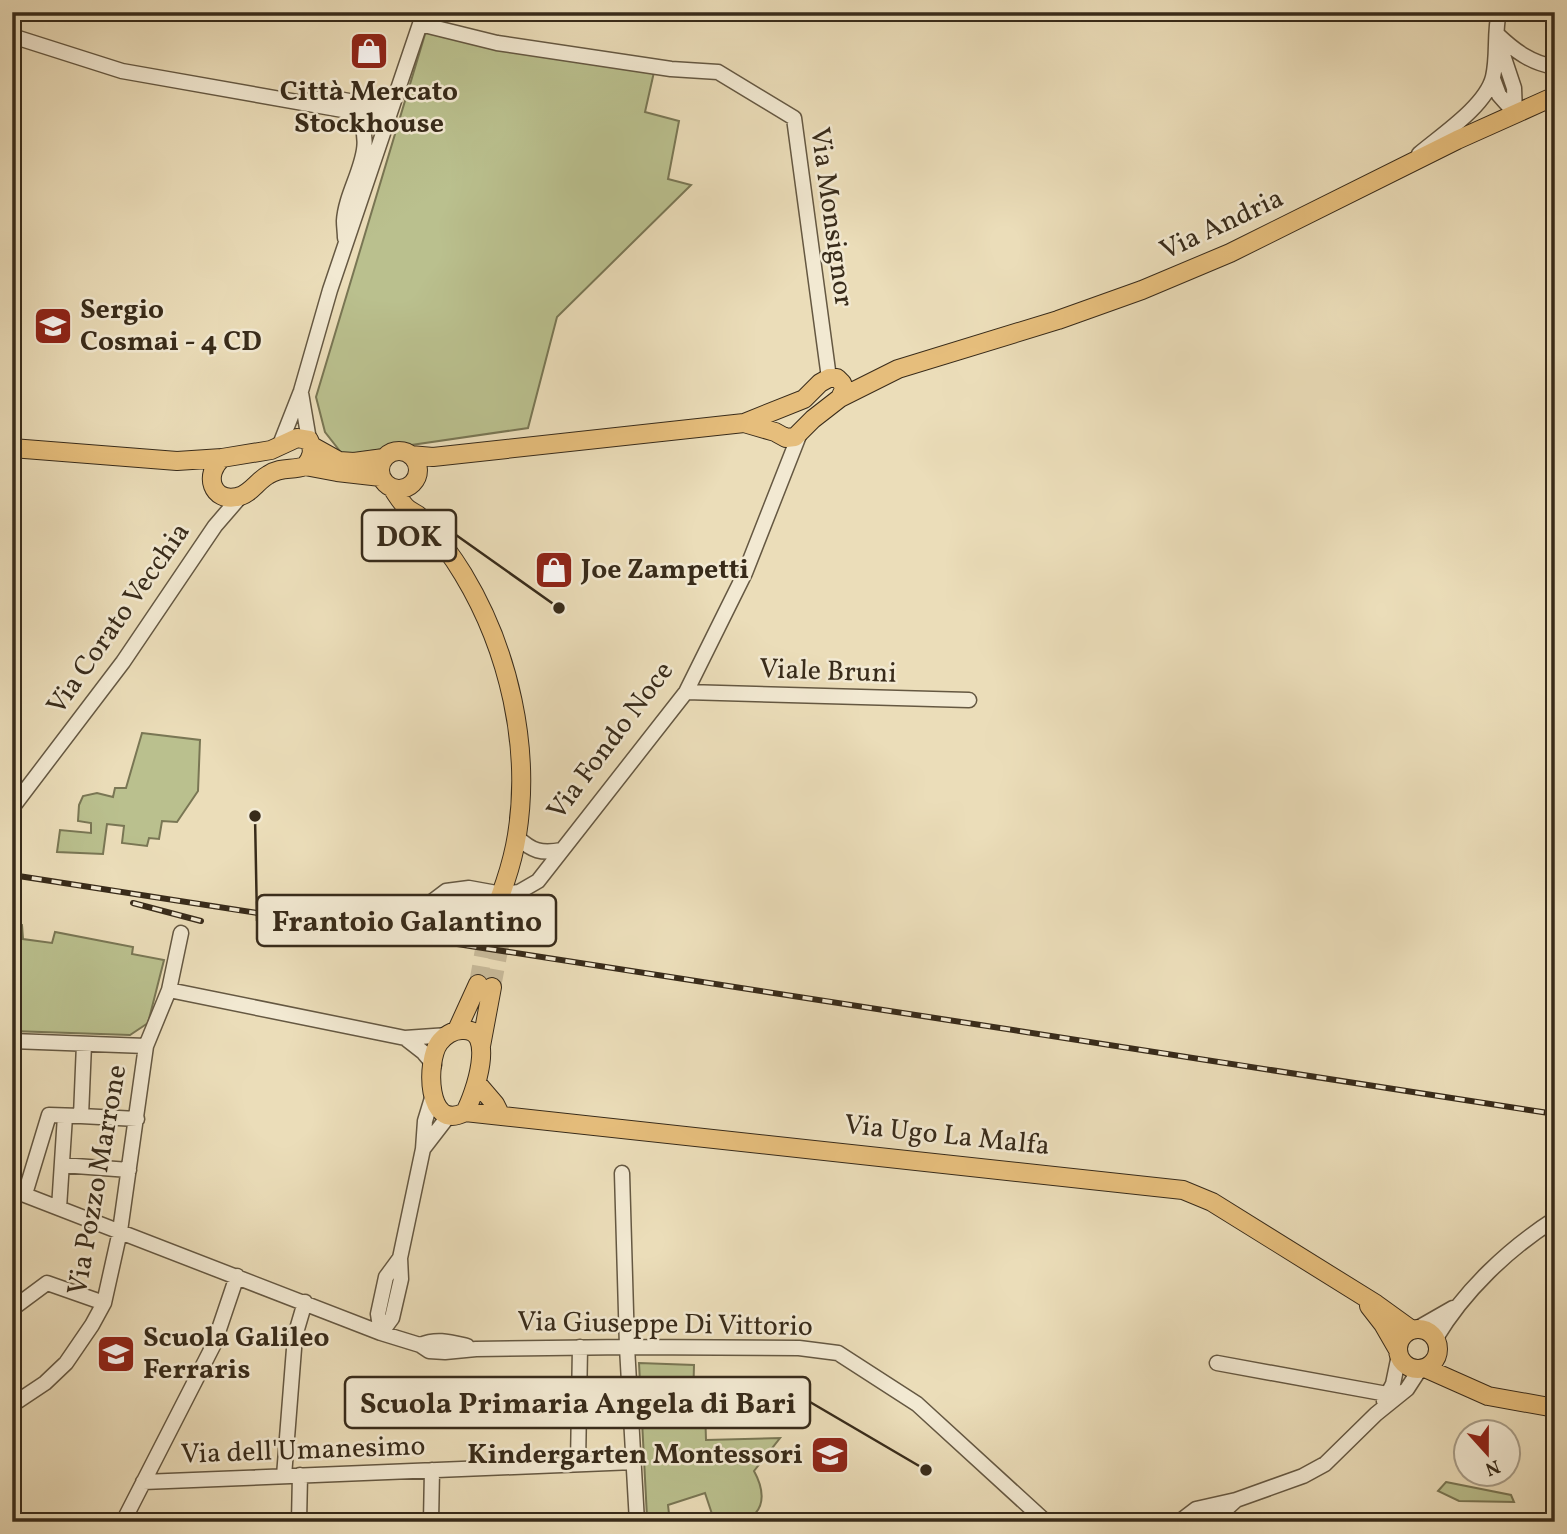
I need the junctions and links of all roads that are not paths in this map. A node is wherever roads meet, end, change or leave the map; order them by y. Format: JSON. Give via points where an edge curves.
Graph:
{"nodes":[{"id":1,"x":1499,"y":12,"type":"edge"},
{"id":2,"x":421,"y":18,"type":"edge"},
{"id":3,"x":1497,"y":34,"type":"junction"},
{"id":4,"x":12,"y":36,"type":"edge"},
{"id":5,"x":1555,"y":67,"type":"edge"},
{"id":6,"x":1493,"y":79,"type":"junction"},
{"id":7,"x":1555,"y":96,"type":"edge"},
{"id":8,"x":299,"y":103,"type":"junction"},
{"id":9,"x":354,"y":112,"type":"junction"},
{"id":10,"x":1515,"y":113,"type":"junction"},
{"id":11,"x":389,"y":115,"type":"junction"},
{"id":12,"x":1400,"y":170,"type":"junction"},
{"id":13,"x":345,"y":245,"type":"junction"},
{"id":14,"x":898,"y":369,"type":"junction"},
{"id":15,"x":831,"y":378,"type":"junction"},
{"id":16,"x":301,"y":391,"type":"junction"},
{"id":17,"x":840,"y":398,"type":"junction"},
{"id":18,"x":776,"y":408,"type":"junction"},
{"id":19,"x":744,"y":423,"type":"junction"},
{"id":20,"x":775,"y":432,"type":"junction"},
{"id":21,"x":800,"y":433,"type":"junction"},
{"id":22,"x":310,"y":443,"type":"junction"},
{"id":23,"x":279,"y":447,"type":"junction"},
{"id":24,"x":12,"y":449,"type":"edge"},
{"id":25,"x":222,"y":458,"type":"junction"},
{"id":26,"x":177,"y":461,"type":"junction"},
{"id":27,"x":304,"y":466,"type":"junction"},
{"id":28,"x":414,"y":469,"type":"junction"},
{"id":29,"x":386,"y":474,"type":"junction"},
{"id":30,"x":214,"y":486,"type":"junction"},
{"id":31,"x":240,"y":497,"type":"junction"},
{"id":32,"x":418,"y":514,"type":"junction"},
{"id":33,"x":215,"y":526,"type":"junction"},
{"id":34,"x":686,"y":692,"type":"junction"},
{"id":35,"x":969,"y":700,"type":"dead end"},
{"id":36,"x":12,"y":808,"type":"edge"},
{"id":37,"x":517,"y":837,"type":"junction"},
{"id":38,"x":562,"y":850,"type":"junction"},
{"id":39,"x":502,"y":894,"type":"junction"},
{"id":40,"x":412,"y":916,"type":"dead end"},
{"id":41,"x":496,"y":928,"type":"tunnel mouth"},
{"id":42,"x":181,"y":933,"type":"dead end"},
{"id":43,"x":169,"y":990,"type":"junction"},
{"id":44,"x":452,"y":1032,"type":"junction"},
{"id":45,"x":405,"y":1038,"type":"junction"},
{"id":46,"x":12,"y":1041,"type":"edge"},
{"id":47,"x":84,"y":1044,"type":"junction"},
{"id":48,"x":146,"y":1046,"type":"junction"},
{"id":49,"x":481,"y":1046,"type":"junction"},
{"id":50,"x":434,"y":1065,"type":"junction"},
{"id":51,"x":477,"y":1083,"type":"junction"},
{"id":52,"x":432,"y":1098,"type":"junction"},
{"id":53,"x":457,"y":1113,"type":"junction"},
{"id":54,"x":65,"y":1116,"type":"junction"},
{"id":55,"x":81,"y":1116,"type":"junction"},
{"id":56,"x":501,"y":1116,"type":"junction"},
{"id":57,"x":136,"y":1119,"type":"junction"},
{"id":58,"x":423,"y":1149,"type":"junction"},
{"id":59,"x":62,"y":1165,"type":"junction"},
{"id":60,"x":129,"y":1170,"type":"junction"},
{"id":61,"x":622,"y":1173,"type":"dead end"},
{"id":62,"x":18,"y":1192,"type":"edge"},
{"id":63,"x":59,"y":1208,"type":"junction"},
{"id":64,"x":1555,"y":1219,"type":"edge"},
{"id":65,"x":120,"y":1231,"type":"junction"},
{"id":66,"x":237,"y":1276,"type":"junction"},
{"id":67,"x":1360,"y":1295,"type":"junction"},
{"id":68,"x":305,"y":1302,"type":"junction"},
{"id":69,"x":104,"y":1303,"type":"junction"},
{"id":70,"x":1454,"y":1307,"type":"junction"},
{"id":71,"x":12,"y":1310,"type":"edge"},
{"id":72,"x":1415,"y":1329,"type":"junction"},
{"id":73,"x":381,"y":1333,"type":"junction"},
{"id":74,"x":1437,"y":1346,"type":"junction"},
{"id":75,"x":627,"y":1347,"type":"junction"},
{"id":76,"x":580,"y":1348,"type":"junction"},
{"id":77,"x":1399,"y":1352,"type":"junction"},
{"id":78,"x":1217,"y":1363,"type":"dead end"},
{"id":79,"x":1422,"y":1369,"type":"junction"},
{"id":80,"x":1471,"y":1388,"type":"junction"},
{"id":81,"x":1387,"y":1394,"type":"junction"},
{"id":82,"x":12,"y":1405,"type":"edge"},
{"id":83,"x":1555,"y":1408,"type":"edge"},
{"id":84,"x":1376,"y":1414,"type":"junction"},
{"id":85,"x":634,"y":1462,"type":"junction"},
{"id":86,"x":578,"y":1464,"type":"junction"},
{"id":87,"x":432,"y":1470,"type":"junction"},
{"id":88,"x":300,"y":1475,"type":"junction"},
{"id":89,"x":284,"y":1476,"type":"junction"},
{"id":90,"x":143,"y":1482,"type":"junction"},
{"id":91,"x":1236,"y":1500,"type":"junction"},
{"id":92,"x":123,"y":1522,"type":"edge"},
{"id":93,"x":299,"y":1522,"type":"edge"},
{"id":94,"x":431,"y":1522,"type":"edge"},
{"id":95,"x":637,"y":1522,"type":"edge"},
{"id":96,"x":1046,"y":1522,"type":"edge"},
{"id":97,"x":1179,"y":1522,"type":"edge"},
{"id":98,"x":1212,"y":1522,"type":"edge"}],
"edges":[{"from":1,"to":3,"type":"street"},
{"from":2,"to":11,"type":"street"},
{"from":2,"to":15,"type":"street","name":"Via Monsignor","via":[[496,43],[718,72],[794,118]]},
{"from":3,"to":5,"type":"street","via":[[1527,58]]},
{"from":3,"to":6,"type":"street"},
{"from":3,"to":10,"type":"street","via":[[1514,88]]},
{"from":4,"to":8,"type":"street","via":[[121,71]]},
{"from":6,"to":10,"type":"street","via":[[1499,95]]},
{"from":6,"to":12,"type":"street","via":[[1469,111]]},
{"from":7,"to":10,"type":"main road","name":"Via Andria"},
{"from":8,"to":9,"type":"street"},
{"from":8,"to":11,"type":"street","via":[[328,97]]},
{"from":9,"to":11,"type":"street"},
{"from":9,"to":13,"type":"street","via":[[362,123],[365,151],[344,219]]},
{"from":10,"to":12,"type":"main road","name":"Via Andria"},
{"from":11,"to":13,"type":"street"},
{"from":12,"to":14,"type":"main road","name":"Via Andria","via":[[1230,253],[1142,290]]},
{"from":13,"to":16,"type":"street"},
{"from":14,"to":15,"type":"main road","name":"Via Andria"},
{"from":14,"to":17,"type":"main road","name":"Via Andria"},
{"from":15,"to":17,"type":"main road","via":[[844,386]]},
{"from":15,"to":18,"type":"main road","via":[[804,399]]},
{"from":16,"to":22,"type":"street"},
{"from":16,"to":23,"type":"street"},
{"from":17,"to":21,"type":"main road","name":"Via Fondo Noce"},
{"from":18,"to":19,"type":"main road"},
{"from":18,"to":20,"type":"main road","via":[[769,420]]},
{"from":19,"to":20,"type":"main road"},
{"from":19,"to":28,"type":"main road","via":[[433,457]]},
{"from":20,"to":21,"type":"main road","via":[[788,439]]},
{"from":21,"to":34,"type":"street","name":"Via Fondo Noce","via":[[745,573]]},
{"from":22,"to":23,"type":"main road","via":[[297,438]]},
{"from":22,"to":27,"type":"main road","via":[[312,456]]},
{"from":22,"to":29,"type":"main road","via":[[340,461]]},
{"from":23,"to":25,"type":"main road"},
{"from":24,"to":26,"type":"main road"},
{"from":25,"to":26,"type":"main road"},
{"from":25,"to":30,"type":"main road","via":[[212,470]]},
{"from":26,"to":30,"type":"main road"},
{"from":27,"to":29,"type":"main road"},
{"from":27,"to":31,"type":"main road","via":[[275,471]]},
{"from":28,"to":29,"type":"main road","via":[[404,488]]},
{"from":28,"to":29,"type":"main road","via":[[394,452]]},
{"from":28,"to":32,"type":"main road"},
{"from":29,"to":32,"type":"main road","via":[[406,508]]},
{"from":30,"to":31,"type":"main road","via":[[226,496]]},
{"from":30,"to":33,"type":"street","name":"Via Corato Vecchia"},
{"from":31,"to":33,"type":"street","name":"Via Corato Vecchia"},
{"from":32,"to":37,"type":"main road","via":[[463,573],[496,641],[508,679],[521,755]]},
{"from":33,"to":36,"type":"street","name":"Via Corato Vecchia","via":[[123,662]]},
{"from":34,"to":35,"type":"street","name":"Viale Bruni"},
{"from":34,"to":38,"type":"street","name":"Via Fondo Noce"},
{"from":37,"to":38,"type":"street","name":"Via Fondo Noce","via":[[530,849],[545,853]]},
{"from":37,"to":39,"type":"main road"},
{"from":38,"to":39,"type":"street","name":"Via Fondo Noce","via":[[538,881],[519,892]]},
{"from":39,"to":40,"type":"street","via":[[469,888],[446,891]]},
{"from":39,"to":41,"type":"main road"},
{"from":42,"to":43,"type":"street","name":"Via Pozzo Marrone"},
{"from":43,"to":45,"type":"street"},
{"from":43,"to":48,"type":"street","name":"Via Pozzo Marrone"},
{"from":44,"to":45,"type":"street"},
{"from":44,"to":49,"type":"main road","via":[[472,1031]]},
{"from":44,"to":49,"type":"main road","via":[[485,985]]},
{"from":44,"to":50,"type":"main road","via":[[436,1048]]},
{"from":45,"to":50,"type":"street"},
{"from":46,"to":47,"type":"street"},
{"from":47,"to":48,"type":"street"},
{"from":47,"to":55,"type":"street"},
{"from":48,"to":57,"type":"street","name":"Via Pozzo Marrone"},
{"from":49,"to":51,"type":"main road"},
{"from":50,"to":52,"type":"main road"},
{"from":51,"to":53,"type":"main road","via":[[472,1100]]},
{"from":51,"to":56,"type":"main road"},
{"from":52,"to":53,"type":"main road","via":[[438,1108]]},
{"from":52,"to":58,"type":"street"},
{"from":53,"to":56,"type":"main road","name":"Via Ugo La Malfa"},
{"from":53,"to":58,"type":"street"},
{"from":54,"to":55,"type":"street"},
{"from":54,"to":59,"type":"street"},
{"from":54,"to":62,"type":"street","via":[[49,1115]]},
{"from":55,"to":57,"type":"street"},
{"from":56,"to":67,"type":"main road","name":"Via Ugo La Malfa","via":[[1183,1190],[1212,1202]]},
{"from":57,"to":60,"type":"street","name":"Via Pozzo Marrone"},
{"from":58,"to":73,"type":"street","via":[[400,1258],[386,1277],[379,1314]]},
{"from":59,"to":60,"type":"street"},
{"from":59,"to":63,"type":"street"},
{"from":60,"to":65,"type":"street","name":"Via Pozzo Marrone"},
{"from":61,"to":75,"type":"street"},
{"from":62,"to":63,"type":"street","name":"Via Giuseppe Di Vittorio"},
{"from":63,"to":65,"type":"street","name":"Via Giuseppe Di Vittorio"},
{"from":64,"to":70,"type":"street","via":[[1506,1256]]},
{"from":65,"to":66,"type":"street","name":"Via Giuseppe Di Vittorio"},
{"from":65,"to":69,"type":"street","name":"Via Pozzo Marrone"},
{"from":66,"to":68,"type":"street","name":"Via Giuseppe Di Vittorio"},
{"from":66,"to":90,"type":"street","via":[[214,1344]]},
{"from":67,"to":72,"type":"main road","name":"Via Ugo La Malfa"},
{"from":67,"to":77,"type":"main road"},
{"from":68,"to":73,"type":"street","name":"Via Giuseppe Di Vittorio"},
{"from":68,"to":89,"type":"street","via":[[295,1336]]},
{"from":69,"to":71,"type":"street","via":[[47,1283]]},
{"from":69,"to":82,"type":"street","name":"Via Pozzo Marrone","via":[[66,1363]]},
{"from":70,"to":72,"type":"street"},
{"from":70,"to":74,"type":"street"},
{"from":72,"to":74,"type":"main road","via":[[1428,1331]]},
{"from":72,"to":77,"type":"main road","via":[[1403,1335]]},
{"from":73,"to":76,"type":"street","name":"Via Giuseppe Di Vittorio","via":[[420,1345],[432,1340],[476,1349]]},
{"from":74,"to":79,"type":"main road","via":[[1434,1363]]},
{"from":74,"to":80,"type":"main road"},
{"from":75,"to":76,"type":"street","name":"Via Giuseppe Di Vittorio"},
{"from":75,"to":85,"type":"street"},
{"from":75,"to":96,"type":"street","name":"Via Giuseppe Di Vittorio","via":[[799,1348],[838,1353],[917,1405]]},
{"from":76,"to":86,"type":"street"},
{"from":77,"to":79,"type":"main road","via":[[1409,1367]]},
{"from":77,"to":81,"type":"street","via":[[1394,1384]]},
{"from":78,"to":81,"type":"street"},
{"from":79,"to":80,"type":"main road"},
{"from":79,"to":84,"type":"street","via":[[1407,1389]]},
{"from":80,"to":83,"type":"main road","via":[[1504,1400]]},
{"from":81,"to":84,"type":"street"},
{"from":84,"to":91,"type":"street","via":[[1325,1464]]},
{"from":85,"to":86,"type":"street","name":"Via dell'Umanesimo"},
{"from":85,"to":95,"type":"street"},
{"from":86,"to":87,"type":"street","name":"Via dell'Umanesimo"},
{"from":87,"to":88,"type":"street","name":"Via dell'Umanesimo"},
{"from":87,"to":94,"type":"street"},
{"from":88,"to":89,"type":"street","name":"Via dell'Umanesimo"},
{"from":88,"to":93,"type":"street"},
{"from":89,"to":90,"type":"street","name":"Via dell'Umanesimo"},
{"from":90,"to":92,"type":"street"},
{"from":91,"to":97,"type":"street","via":[[1195,1509]]},
{"from":91,"to":98,"type":"street"}]}
